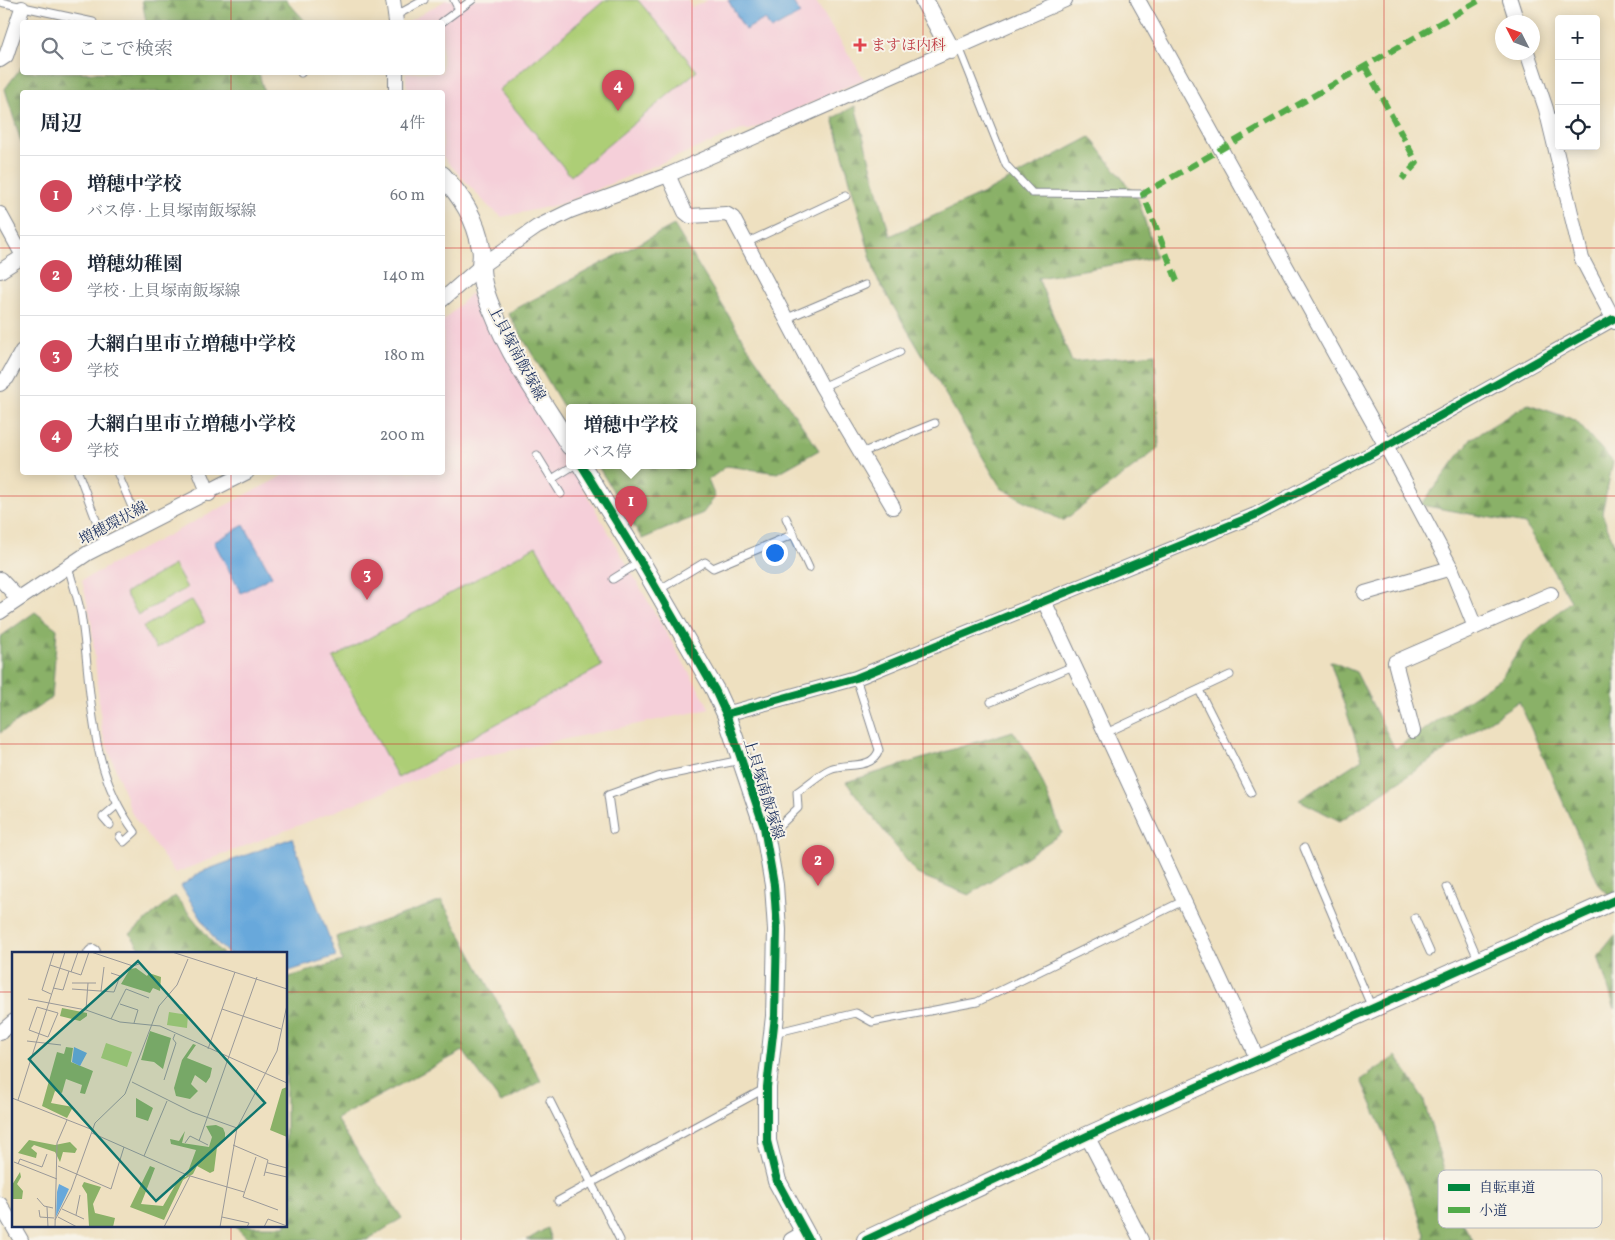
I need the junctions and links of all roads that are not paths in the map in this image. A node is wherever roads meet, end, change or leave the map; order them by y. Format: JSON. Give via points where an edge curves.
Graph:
{"nodes":[{"id":1,"x":393,"y":0,"type":"edge"},
{"id":2,"x":424,"y":0,"type":"edge"},
{"id":3,"x":454,"y":0,"type":"edge"},
{"id":4,"x":472,"y":0,"type":"edge"},
{"id":5,"x":924,"y":0,"type":"edge"},
{"id":6,"x":1065,"y":0,"type":"edge"},
{"id":7,"x":1138,"y":0,"type":"edge"},
{"id":8,"x":1510,"y":0,"type":"edge"},
{"id":9,"x":0,"y":2,"type":"edge"},
{"id":10,"x":22,"y":8,"type":"junction"},
{"id":11,"x":459,"y":10,"type":"junction"},
{"id":12,"x":1515,"y":15,"type":"edge"},
{"id":13,"x":396,"y":19,"type":"edge"},
{"id":14,"x":83,"y":20,"type":"edge"},
{"id":15,"x":445,"y":20,"type":"edge"},
{"id":16,"x":955,"y":48,"type":"junction"},
{"id":17,"x":0,"y":60,"type":"edge"},
{"id":18,"x":1530,"y":60,"type":"edge"},
{"id":19,"x":396,"y":75,"type":"edge"},
{"id":20,"x":396,"y":90,"type":"edge"},
{"id":21,"x":668,"y":175,"type":"junction"},
{"id":22,"x":445,"y":179,"type":"edge"},
{"id":23,"x":1143,"y":194,"type":"dead end"},
{"id":24,"x":846,"y":196,"type":"dead end"},
{"id":25,"x":0,"y":214,"type":"edge"},
{"id":26,"x":746,"y":243,"type":"junction"},
{"id":27,"x":20,"y":251,"type":"edge"},
{"id":28,"x":20,"y":256,"type":"edge"},
{"id":29,"x":480,"y":266,"type":"junction"},
{"id":30,"x":0,"y":271,"type":"edge"},
{"id":31,"x":865,"y":285,"type":"dead end"},
{"id":32,"x":445,"y":297,"type":"edge"},
{"id":33,"x":785,"y":319,"type":"junction"},
{"id":34,"x":1614,"y":320,"type":"edge"},
{"id":35,"x":900,"y":352,"type":"dead end"},
{"id":36,"x":20,"y":355,"type":"edge"},
{"id":37,"x":0,"y":384,"type":"edge"},
{"id":38,"x":822,"y":387,"type":"junction"},
{"id":39,"x":935,"y":423,"type":"dead end"},
{"id":40,"x":566,"y":439,"type":"edge"},
{"id":41,"x":1386,"y":446,"type":"junction"},
{"id":42,"x":861,"y":453,"type":"junction"},
{"id":43,"x":536,"y":455,"type":"dead end"},
{"id":44,"x":568,"y":469,"type":"edge"},
{"id":45,"x":584,"y":469,"type":"edge"},
{"id":46,"x":79,"y":475,"type":"edge"},
{"id":47,"x":118,"y":475,"type":"edge"},
{"id":48,"x":201,"y":475,"type":"edge"},
{"id":49,"x":242,"y":475,"type":"edge"},
{"id":50,"x":552,"y":479,"type":"junction"},
{"id":51,"x":209,"y":494,"type":"junction"},
{"id":52,"x":561,"y":494,"type":"dead end"},
{"id":53,"x":132,"y":507,"type":"dead end"},
{"id":54,"x":892,"y":507,"type":"dead end"},
{"id":55,"x":786,"y":518,"type":"dead end"},
{"id":56,"x":794,"y":534,"type":"junction"},
{"id":57,"x":105,"y":544,"type":"junction"},
{"id":58,"x":641,"y":562,"type":"junction"},
{"id":59,"x":68,"y":566,"type":"junction"},
{"id":60,"x":809,"y":568,"type":"dead end"},
{"id":61,"x":1451,"y":568,"type":"junction"},
{"id":62,"x":0,"y":579,"type":"edge"},
{"id":63,"x":613,"y":579,"type":"dead end"},
{"id":64,"x":657,"y":591,"type":"junction"},
{"id":65,"x":1365,"y":594,"type":"dead end"},
{"id":66,"x":1551,"y":594,"type":"dead end"},
{"id":67,"x":18,"y":598,"type":"junction"},
{"id":68,"x":1044,"y":601,"type":"junction"},
{"id":69,"x":0,"y":612,"type":"edge"},
{"id":70,"x":1475,"y":627,"type":"junction"},
{"id":71,"x":1073,"y":666,"type":"junction"},
{"id":72,"x":1230,"y":675,"type":"dead end"},
{"id":73,"x":856,"y":678,"type":"junction"},
{"id":74,"x":1199,"y":690,"type":"junction"},
{"id":75,"x":991,"y":702,"type":"dead end"},
{"id":76,"x":726,"y":714,"type":"junction"},
{"id":77,"x":1413,"y":731,"type":"dead end"},
{"id":78,"x":1106,"y":733,"type":"junction"},
{"id":79,"x":741,"y":760,"type":"junction"},
{"id":80,"x":1250,"y":793,"type":"dead end"},
{"id":81,"x":117,"y":805,"type":"junction"},
{"id":82,"x":110,"y":825,"type":"dead end"},
{"id":83,"x":613,"y":830,"type":"dead end"},
{"id":84,"x":120,"y":837,"type":"dead end"},
{"id":85,"x":766,"y":839,"type":"junction"},
{"id":86,"x":1304,"y":848,"type":"dead end"},
{"id":87,"x":1447,"y":887,"type":"dead end"},
{"id":88,"x":1185,"y":900,"type":"junction"},
{"id":89,"x":1615,"y":900,"type":"edge"},
{"id":90,"x":1415,"y":918,"type":"dead end"},
{"id":91,"x":1430,"y":952,"type":"dead end"},
{"id":92,"x":1479,"y":961,"type":"junction"},
{"id":93,"x":1372,"y":1008,"type":"junction"},
{"id":94,"x":12,"y":1023,"type":"edge"},
{"id":95,"x":0,"y":1033,"type":"edge"},
{"id":96,"x":773,"y":1033,"type":"junction"},
{"id":97,"x":1258,"y":1060,"type":"junction"},
{"id":98,"x":768,"y":1087,"type":"junction"},
{"id":99,"x":550,"y":1101,"type":"dead end"},
{"id":100,"x":1087,"y":1136,"type":"junction"},
{"id":101,"x":591,"y":1183,"type":"junction"},
{"id":102,"x":558,"y":1201,"type":"dead end"},
{"id":103,"x":0,"y":1204,"type":"edge"},
{"id":104,"x":12,"y":1225,"type":"edge"},
{"id":105,"x":14,"y":1228,"type":"edge"},
{"id":106,"x":802,"y":1237,"type":"edge"},
{"id":107,"x":21,"y":1240,"type":"edge"},
{"id":108,"x":620,"y":1240,"type":"edge"},
{"id":109,"x":866,"y":1240,"type":"edge"},
{"id":110,"x":1141,"y":1240,"type":"edge"}],
"edges":[{"from":1,"to":13,"type":"street"},
{"from":2,"to":13,"type":"lane"},
{"from":3,"to":11,"type":"lane"},
{"from":4,"to":11,"type":"lane"},
{"from":5,"to":16,"type":"street"},
{"from":6,"to":16,"type":"street"},
{"from":7,"to":41,"type":"street"},
{"from":8,"to":12,"type":"street"},
{"from":9,"to":10,"type":"lane"},
{"from":10,"to":14,"type":"lane"},
{"from":10,"to":17,"type":"street","via":[[6,56]]},
{"from":11,"to":15,"type":"lane"},
{"from":16,"to":21,"type":"street"},
{"from":16,"to":23,"type":"lane","via":[[1006,165],[1032,193]]},
{"from":18,"to":34,"type":"street","via":[[1546,109],[1582,259]]},
{"from":19,"to":20,"type":"street"},
{"from":21,"to":26,"type":"street","via":[[685,212],[690,216],[726,214],[733,218]]},
{"from":21,"to":29,"type":"street","via":[[570,211],[537,227]]},
{"from":22,"to":29,"type":"street","name":"上貝塚南飯塚線","via":[[457,191],[470,213],[482,251]]},
{"from":24,"to":26,"type":"lane"},
{"from":25,"to":27,"type":"street"},
{"from":26,"to":33,"type":"street"},
{"from":28,"to":30,"type":"street"},
{"from":29,"to":32,"type":"street"},
{"from":29,"to":40,"type":"street","name":"上貝塚南飯塚線","via":[[482,285],[495,317]]},
{"from":31,"to":33,"type":"lane"},
{"from":33,"to":38,"type":"street"},
{"from":34,"to":41,"type":"street"},
{"from":35,"to":38,"type":"lane"},
{"from":36,"to":37,"type":"street"},
{"from":38,"to":42,"type":"street"},
{"from":39,"to":42,"type":"lane"},
{"from":41,"to":61,"type":"street"},
{"from":41,"to":68,"type":"street","via":[[1255,516]]},
{"from":42,"to":54,"type":"street"},
{"from":43,"to":50,"type":"lane"},
{"from":44,"to":50,"type":"lane"},
{"from":45,"to":58,"type":"street","name":"上貝塚南飯塚線"},
{"from":46,"to":57,"type":"lane"},
{"from":47,"to":53,"type":"lane"},
{"from":48,"to":51,"type":"street"},
{"from":49,"to":51,"type":"street","name":"増穂環状線"},
{"from":50,"to":52,"type":"lane"},
{"from":51,"to":57,"type":"street","name":"増穂環状線"},
{"from":55,"to":56,"type":"lane"},
{"from":56,"to":60,"type":"lane"},
{"from":56,"to":64,"type":"lane","via":[[713,568],[705,562]]},
{"from":57,"to":59,"type":"street","name":"増穂環状線"},
{"from":58,"to":63,"type":"lane"},
{"from":58,"to":64,"type":"street","name":"上貝塚南飯塚線"},
{"from":59,"to":67,"type":"street","name":"増穂環状線"},
{"from":59,"to":81,"type":"lane","via":[[81,612],[93,731]]},
{"from":61,"to":65,"type":"street"},
{"from":61,"to":70,"type":"street"},
{"from":62,"to":67,"type":"street"},
{"from":64,"to":76,"type":"street","name":"上貝塚南飯塚線"},
{"from":66,"to":70,"type":"street"},
{"from":67,"to":69,"type":"street","name":"増穂環状線"},
{"from":68,"to":71,"type":"street"},
{"from":68,"to":73,"type":"street"},
{"from":70,"to":77,"type":"street","via":[[1395,662]]},
{"from":71,"to":75,"type":"lane"},
{"from":71,"to":78,"type":"street"},
{"from":72,"to":74,"type":"lane"},
{"from":73,"to":76,"type":"street"},
{"from":73,"to":85,"type":"lane","via":[[879,750],[877,755],[871,762],[831,769],[797,792],[798,808]]},
{"from":74,"to":78,"type":"lane"},
{"from":74,"to":80,"type":"lane"},
{"from":76,"to":79,"type":"street","name":"上貝塚南飯塚線"},
{"from":78,"to":88,"type":"street"},
{"from":79,"to":83,"type":"lane","via":[[658,777],[608,795]]},
{"from":79,"to":85,"type":"street","name":"上貝塚南飯塚線"},
{"from":81,"to":82,"type":"lane","via":[[103,817]]},
{"from":81,"to":84,"type":"lane","via":[[135,832],[124,842]]},
{"from":85,"to":96,"type":"street","name":"上貝塚南飯塚線","via":[[777,930]]},
{"from":86,"to":93,"type":"lane"},
{"from":87,"to":92,"type":"lane"},
{"from":88,"to":96,"type":"lane","via":[[977,1002],[872,1022],[856,1013]]},
{"from":88,"to":97,"type":"street"},
{"from":89,"to":92,"type":"street"},
{"from":90,"to":91,"type":"lane"},
{"from":92,"to":93,"type":"street"},
{"from":93,"to":97,"type":"street"},
{"from":94,"to":95,"type":"street"},
{"from":96,"to":98,"type":"street","name":"上貝塚南飯塚線"},
{"from":97,"to":100,"type":"street"},
{"from":98,"to":101,"type":"lane"},
{"from":98,"to":106,"type":"street","name":"上貝塚南飯塚線","via":[[767,1141],[777,1182]]},
{"from":99,"to":101,"type":"lane"},
{"from":100,"to":109,"type":"street"},
{"from":100,"to":110,"type":"street"},
{"from":101,"to":102,"type":"lane"},
{"from":101,"to":108,"type":"lane"},
{"from":103,"to":104,"type":"street"},
{"from":105,"to":107,"type":"street"}]}
